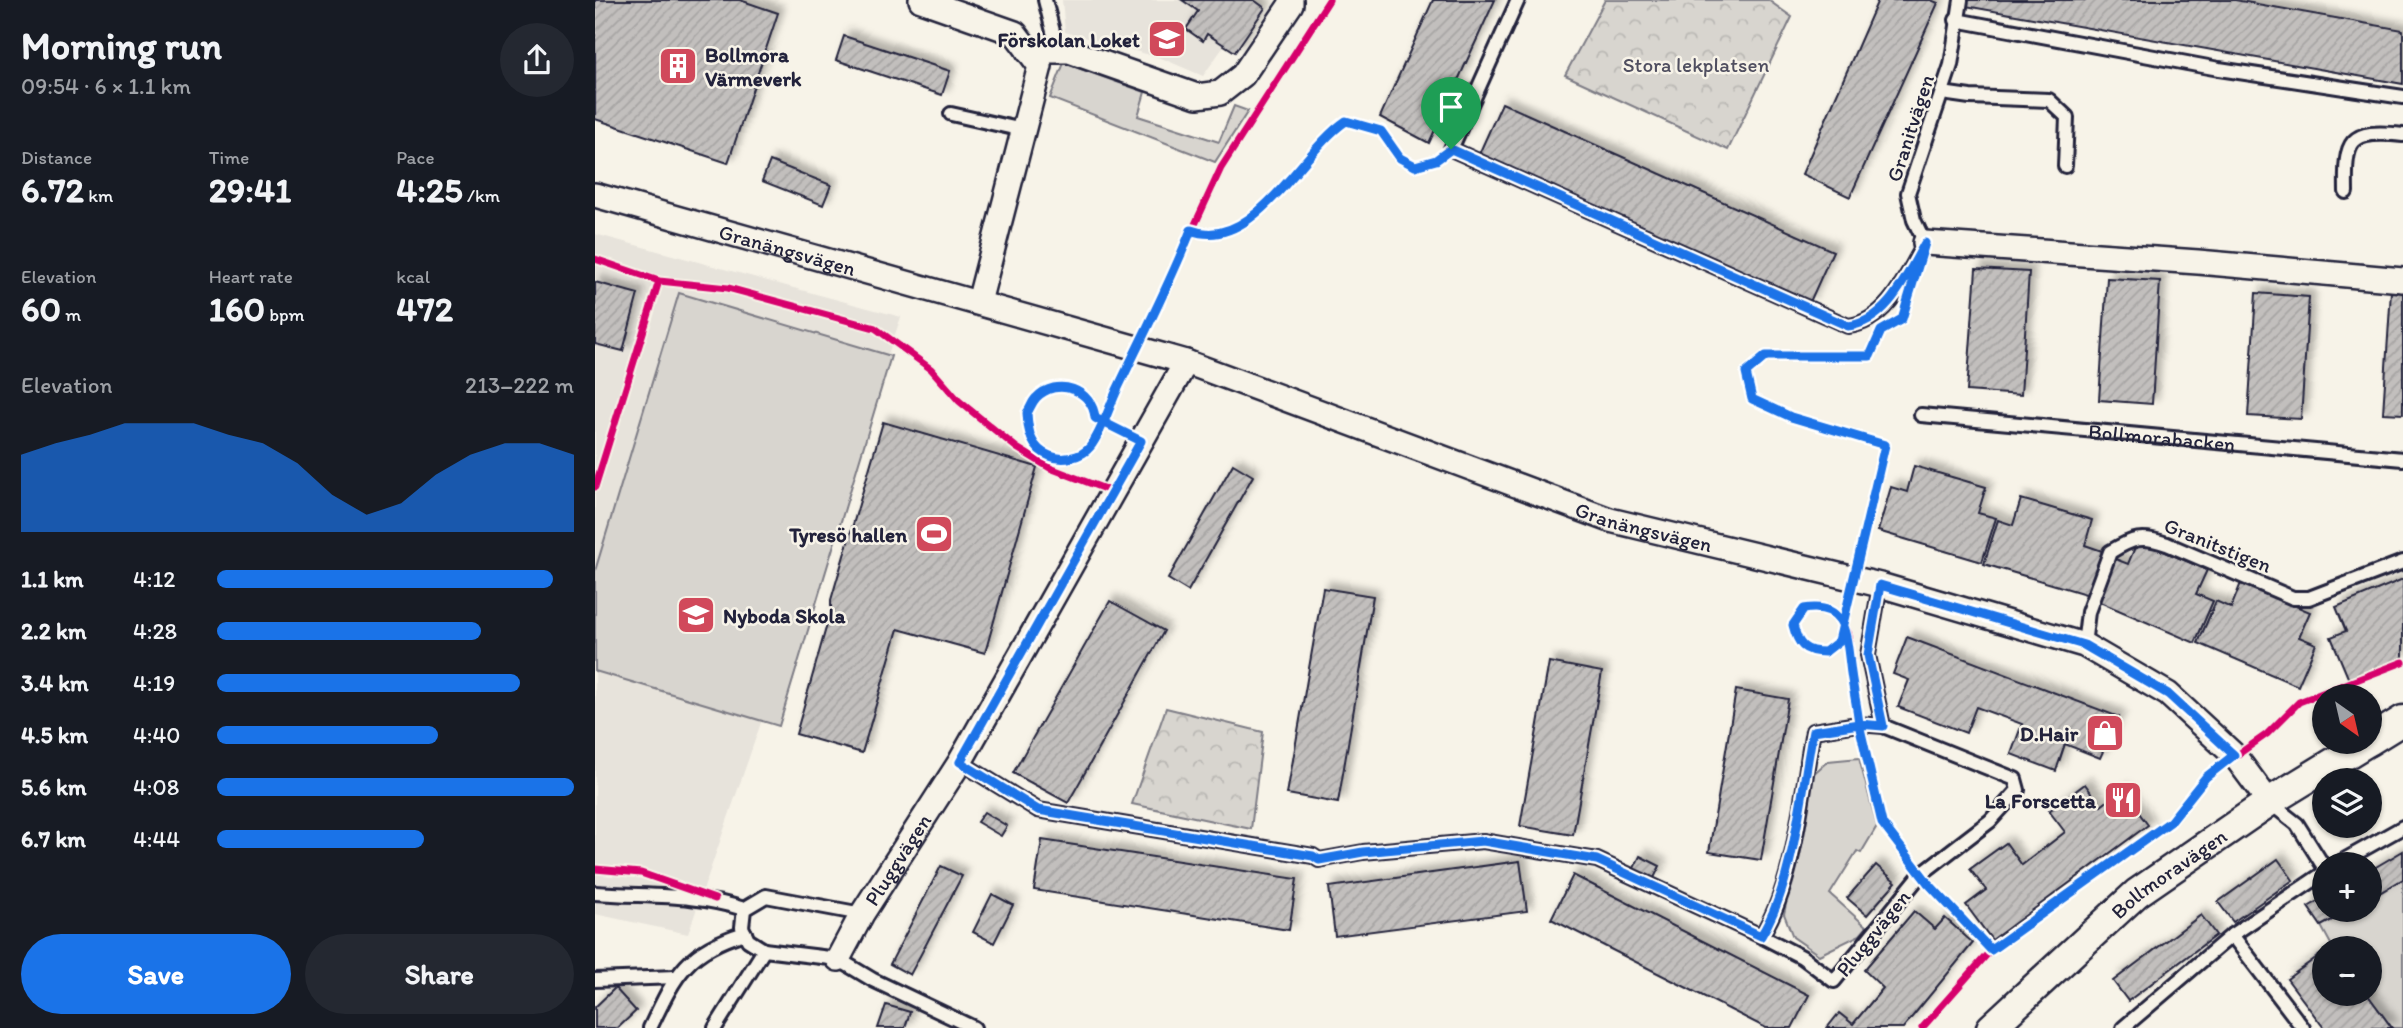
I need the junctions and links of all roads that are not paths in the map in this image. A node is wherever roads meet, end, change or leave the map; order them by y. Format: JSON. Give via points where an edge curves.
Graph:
{"nodes":[{"id":1,"x":921,"y":0,"type":"edge"},
{"id":2,"x":1045,"y":0,"type":"edge"},
{"id":3,"x":1290,"y":0,"type":"edge"},
{"id":4,"x":1518,"y":0,"type":"edge"},
{"id":5,"x":1961,"y":0,"type":"edge"},
{"id":6,"x":1956,"y":20,"type":"junction"},
{"id":7,"x":1028,"y":51,"type":"junction"},
{"id":8,"x":1058,"y":51,"type":"junction"},
{"id":9,"x":1942,"y":93,"type":"junction"},
{"id":10,"x":2403,"y":97,"type":"edge"},
{"id":11,"x":951,"y":114,"type":"dead end"},
{"id":12,"x":1023,"y":131,"type":"junction"},
{"id":13,"x":2403,"y":135,"type":"edge"},
{"id":14,"x":2065,"y":166,"type":"dead end"},
{"id":15,"x":2346,"y":192,"type":"dead end"},
{"id":16,"x":595,"y":195,"type":"edge"},
{"id":17,"x":1925,"y":243,"type":"junction"},
{"id":18,"x":2403,"y":280,"type":"edge"},
{"id":19,"x":979,"y":302,"type":"junction"},
{"id":20,"x":1186,"y":362,"type":"junction"},
{"id":21,"x":1921,"y":415,"type":"dead end"},
{"id":22,"x":2403,"y":459,"type":"edge"},
{"id":23,"x":2403,"y":562,"type":"edge"},
{"id":24,"x":1880,"y":585,"type":"junction"},
{"id":25,"x":2084,"y":645,"type":"junction"},
{"id":26,"x":2403,"y":720,"type":"edge"},
{"id":27,"x":1883,"y":726,"type":"junction"},
{"id":28,"x":2382,"y":733,"type":"edge"},
{"id":29,"x":2347,"y":754,"type":"edge"},
{"id":30,"x":960,"y":762,"type":"junction"},
{"id":31,"x":2269,"y":802,"type":"junction"},
{"id":32,"x":2403,"y":827,"type":"edge"},
{"id":33,"x":2315,"y":852,"type":"edge"},
{"id":34,"x":2358,"y":852,"type":"edge"},
{"id":35,"x":2312,"y":881,"type":"edge"},
{"id":36,"x":595,"y":893,"type":"edge"},
{"id":37,"x":744,"y":909,"type":"junction"},
{"id":38,"x":862,"y":914,"type":"junction"},
{"id":39,"x":745,"y":933,"type":"junction"},
{"id":40,"x":2232,"y":935,"type":"junction"},
{"id":41,"x":1761,"y":936,"type":"junction"},
{"id":42,"x":764,"y":950,"type":"junction"},
{"id":43,"x":838,"y":959,"type":"junction"},
{"id":44,"x":675,"y":977,"type":"junction"},
{"id":45,"x":595,"y":980,"type":"edge"},
{"id":46,"x":2295,"y":1025,"type":"edge"},
{"id":47,"x":650,"y":1028,"type":"edge"},
{"id":48,"x":715,"y":1028,"type":"edge"},
{"id":49,"x":974,"y":1028,"type":"edge"},
{"id":50,"x":1991,"y":1028,"type":"edge"},
{"id":51,"x":2123,"y":1028,"type":"edge"}],
"edges":[{"from":1,"to":7,"type":"street","via":[[1015,33]]},
{"from":2,"to":8,"type":"lane"},
{"from":3,"to":8,"type":"street","via":[[1243,75],[1220,93],[1197,96]]},
{"from":4,"to":17,"type":"lane","via":[[1451,149],[1848,326],[1874,316],[1891,300]]},
{"from":5,"to":6,"type":"lane","name":"Granitvägen"},
{"from":6,"to":9,"type":"lane","name":"Granitvägen","via":[[1951,65]]},
{"from":6,"to":10,"type":"lane","via":[[2219,69]]},
{"from":7,"to":8,"type":"street"},
{"from":7,"to":12,"type":"street","via":[[1040,66]]},
{"from":9,"to":14,"type":"lane","via":[[2049,100],[2067,117]]},
{"from":9,"to":17,"type":"lane","name":"Granitvägen","via":[[1908,193]]},
{"from":11,"to":12,"type":"lane"},
{"from":12,"to":19,"type":"street"},
{"from":13,"to":15,"type":"lane","via":[[2362,134],[2352,140],[2345,156]]},
{"from":16,"to":19,"type":"street","name":"Granängsvägen"},
{"from":17,"to":18,"type":"street"},
{"from":19,"to":20,"type":"street","name":"Granängsvägen"},
{"from":20,"to":24,"type":"street","name":"Granängsvägen","via":[[1610,520]]},
{"from":20,"to":30,"type":"street","name":"Pluggvägen"},
{"from":21,"to":22,"type":"lane","name":"Bollmorabacken"},
{"from":23,"to":25,"type":"lane","name":"Granitstigen","via":[[2309,598],[2293,598],[2167,544],[2134,537],[2110,551],[2088,612]]},
{"from":24,"to":25,"type":"street","name":"Granängsvägen"},
{"from":24,"to":27,"type":"lane","via":[[1868,655]]},
{"from":25,"to":31,"type":"street","name":"Granängsvägen","via":[[2168,694],[2234,755]]},
{"from":26,"to":28,"type":"street","name":"Bollmoravägen"},
{"from":27,"to":41,"type":"lane","name":"Pluggvägen","via":[[1859,724],[1813,731],[1786,876],[1772,919]]},
{"from":27,"to":41,"type":"lane","name":"Pluggvägen","via":[[2015,779],[2018,790],[1990,821],[1921,874],[1834,981],[1802,957]]},
{"from":29,"to":31,"type":"street","name":"Bollmoravägen"},
{"from":30,"to":38,"type":"street","name":"Pluggvägen"},
{"from":30,"to":41,"type":"lane","name":"Pluggvägen","via":[[1038,810],[1319,860],[1483,841],[1597,860]]},
{"from":31,"to":33,"type":"lane","via":[[2297,824]]},
{"from":31,"to":50,"type":"street","name":"Bollmoravägen","via":[[2137,893]]},
{"from":32,"to":34,"type":"lane"},
{"from":35,"to":40,"type":"lane"},
{"from":36,"to":37,"type":"lane","via":[[680,895],[715,899]]},
{"from":37,"to":38,"type":"lane","via":[[766,897]]},
{"from":37,"to":39,"type":"lane"},
{"from":38,"to":43,"type":"street","name":"Pluggvägen"},
{"from":39,"to":42,"type":"lane"},
{"from":39,"to":44,"type":"lane","via":[[719,941]]},
{"from":40,"to":46,"type":"lane"},
{"from":40,"to":51,"type":"lane"},
{"from":42,"to":43,"type":"lane"},
{"from":42,"to":48,"type":"lane"},
{"from":43,"to":49,"type":"lane"},
{"from":44,"to":45,"type":"lane"},
{"from":44,"to":47,"type":"lane"}]}
